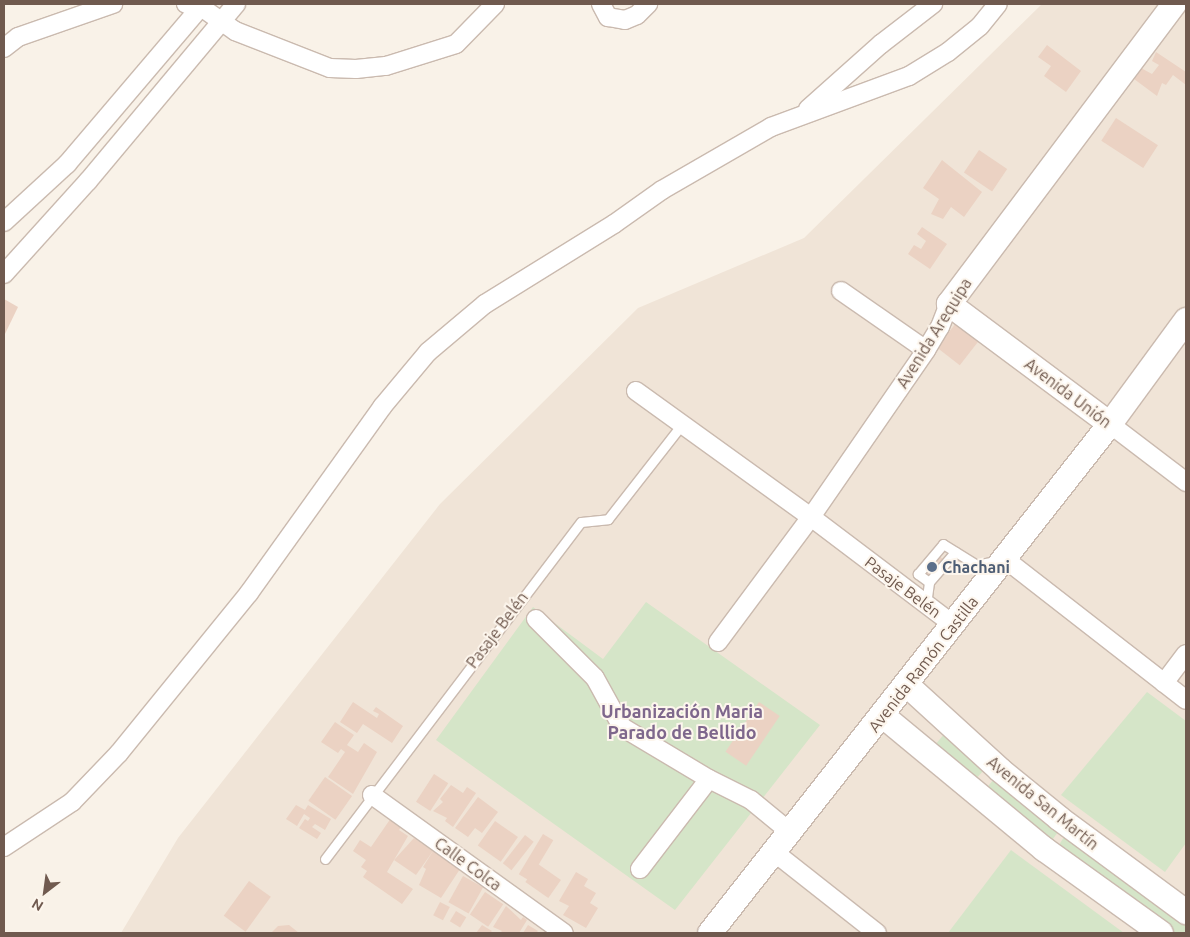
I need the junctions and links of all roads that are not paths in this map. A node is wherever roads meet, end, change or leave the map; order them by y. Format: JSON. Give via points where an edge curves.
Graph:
{"nodes":[{"id":1,"x":114,"y":4,"type":"edge"},
{"id":2,"x":236,"y":4,"type":"edge"},
{"id":3,"x":495,"y":4,"type":"edge"},
{"id":4,"x":601,"y":4,"type":"edge"},
{"id":5,"x":648,"y":4,"type":"edge"},
{"id":6,"x":933,"y":4,"type":"edge"},
{"id":7,"x":998,"y":4,"type":"edge"},
{"id":8,"x":1174,"y":4,"type":"edge"},
{"id":9,"x":196,"y":5,"type":"edge"},
{"id":10,"x":222,"y":22,"type":"junction"},
{"id":11,"x":4,"y":48,"type":"edge"},
{"id":12,"x":798,"y":118,"type":"junction"},
{"id":13,"x":4,"y":222,"type":"edge"},
{"id":14,"x":4,"y":274,"type":"edge"},
{"id":15,"x":841,"y":291,"type":"dead end"},
{"id":16,"x":949,"y":304,"type":"junction"},
{"id":17,"x":1186,"y":320,"type":"edge"},
{"id":18,"x":926,"y":350,"type":"junction"},
{"id":19,"x":636,"y":391,"type":"dead end"},
{"id":20,"x":683,"y":423,"type":"junction"},
{"id":21,"x":1110,"y":424,"type":"junction"},
{"id":22,"x":1186,"y":482,"type":"edge"},
{"id":23,"x":811,"y":517,"type":"junction"},
{"id":24,"x":955,"y":552,"type":"junction"},
{"id":25,"x":1005,"y":559,"type":"junction"},
{"id":26,"x":929,"y":582,"type":"junction"},
{"id":27,"x":926,"y":604,"type":"junction"},
{"id":28,"x":536,"y":619,"type":"dead end"},
{"id":29,"x":954,"y":625,"type":"junction"},
{"id":30,"x":718,"y":642,"type":"dead end"},
{"id":31,"x":1186,"y":654,"type":"edge"},
{"id":32,"x":1164,"y":683,"type":"junction"},
{"id":33,"x":907,"y":685,"type":"junction"},
{"id":34,"x":1186,"y":700,"type":"edge"},
{"id":35,"x":883,"y":716,"type":"junction"},
{"id":36,"x":710,"y":779,"type":"junction"},
{"id":37,"x":372,"y":795,"type":"junction"},
{"id":38,"x":790,"y":832,"type":"junction"},
{"id":39,"x":4,"y":847,"type":"edge"},
{"id":40,"x":774,"y":852,"type":"junction"},
{"id":41,"x":325,"y":859,"type":"dead end"},
{"id":42,"x":640,"y":869,"type":"dead end"},
{"id":43,"x":1186,"y":912,"type":"edge"},
{"id":44,"x":564,"y":933,"type":"edge"},
{"id":45,"x":710,"y":933,"type":"edge"},
{"id":46,"x":877,"y":933,"type":"edge"},
{"id":47,"x":1161,"y":933,"type":"edge"}],
"edges":[{"from":1,"to":11,"type":"street","via":[[18,37]]},
{"from":2,"to":10,"type":"street"},
{"from":3,"to":10,"type":"street","via":[[456,44],[396,63],[356,69],[330,68],[235,31]]},
{"from":4,"to":5,"type":"street","via":[[608,17],[614,20],[637,15]]},
{"from":6,"to":12,"type":"street","via":[[881,44]]},
{"from":7,"to":12,"type":"street","via":[[980,26],[948,52],[909,76]]},
{"from":8,"to":16,"type":"main road","name":"Avenida Arequipa"},
{"from":9,"to":10,"type":"street"},
{"from":9,"to":13,"type":"street","via":[[67,164]]},
{"from":10,"to":14,"type":"street","via":[[23,256]]},
{"from":12,"to":39,"type":"street","via":[[771,127],[662,190],[614,224],[485,304],[428,352],[382,407],[249,593],[119,753],[72,802]]},
{"from":15,"to":18,"type":"street"},
{"from":16,"to":18,"type":"street","name":"Avenida Arequipa","via":[[940,328]]},
{"from":16,"to":21,"type":"main road","name":"Avenida Unión"},
{"from":17,"to":21,"type":"main road","name":"Avenida Ramón Castilla"},
{"from":18,"to":23,"type":"street","name":"Avenida Arequipa"},
{"from":19,"to":20,"type":"street","name":"Pasaje Belén"},
{"from":20,"to":23,"type":"street","name":"Pasaje Belén"},
{"from":20,"to":37,"type":"lane","name":"Pasaje Belén","via":[[608,519],[582,522]]},
{"from":21,"to":22,"type":"street","name":"Avenida Unión"},
{"from":21,"to":25,"type":"main road","name":"Avenida Ramón Castilla"},
{"from":23,"to":27,"type":"street","name":"Pasaje Belén"},
{"from":23,"to":30,"type":"street","name":"Avenida Arequipa"},
{"from":24,"to":25,"type":"lane","via":[[976,565]]},
{"from":24,"to":26,"type":"lane"},
{"from":24,"to":26,"type":"lane","via":[[943,544],[918,574]]},
{"from":25,"to":29,"type":"main road","name":"Avenida Ramón Castilla"},
{"from":25,"to":32,"type":"street"},
{"from":26,"to":27,"type":"lane"},
{"from":27,"to":29,"type":"street","name":"Pasaje Belén"},
{"from":28,"to":36,"type":"street","via":[[595,678],[622,726]]},
{"from":29,"to":33,"type":"main road","name":"Avenida Ramón Castilla"},
{"from":31,"to":32,"type":"street"},
{"from":32,"to":34,"type":"street"},
{"from":33,"to":35,"type":"main road","name":"Avenida Ramón Castilla"},
{"from":33,"to":43,"type":"main road","name":"Avenida San Martín","via":[[1060,820]]},
{"from":35,"to":38,"type":"main road","name":"Avenida Ramón Castilla"},
{"from":35,"to":47,"type":"main road","name":"Avenida San Martín","via":[[1022,831]]},
{"from":36,"to":38,"type":"street","via":[[751,800]]},
{"from":36,"to":42,"type":"street"},
{"from":37,"to":41,"type":"lane","name":"Pasaje Belén"},
{"from":37,"to":44,"type":"street","name":"Calle Colca"},
{"from":38,"to":40,"type":"main road","name":"Avenida Ramón Castilla"},
{"from":40,"to":45,"type":"main road","name":"Avenida Ramón Castilla"},
{"from":40,"to":46,"type":"street"}]}
